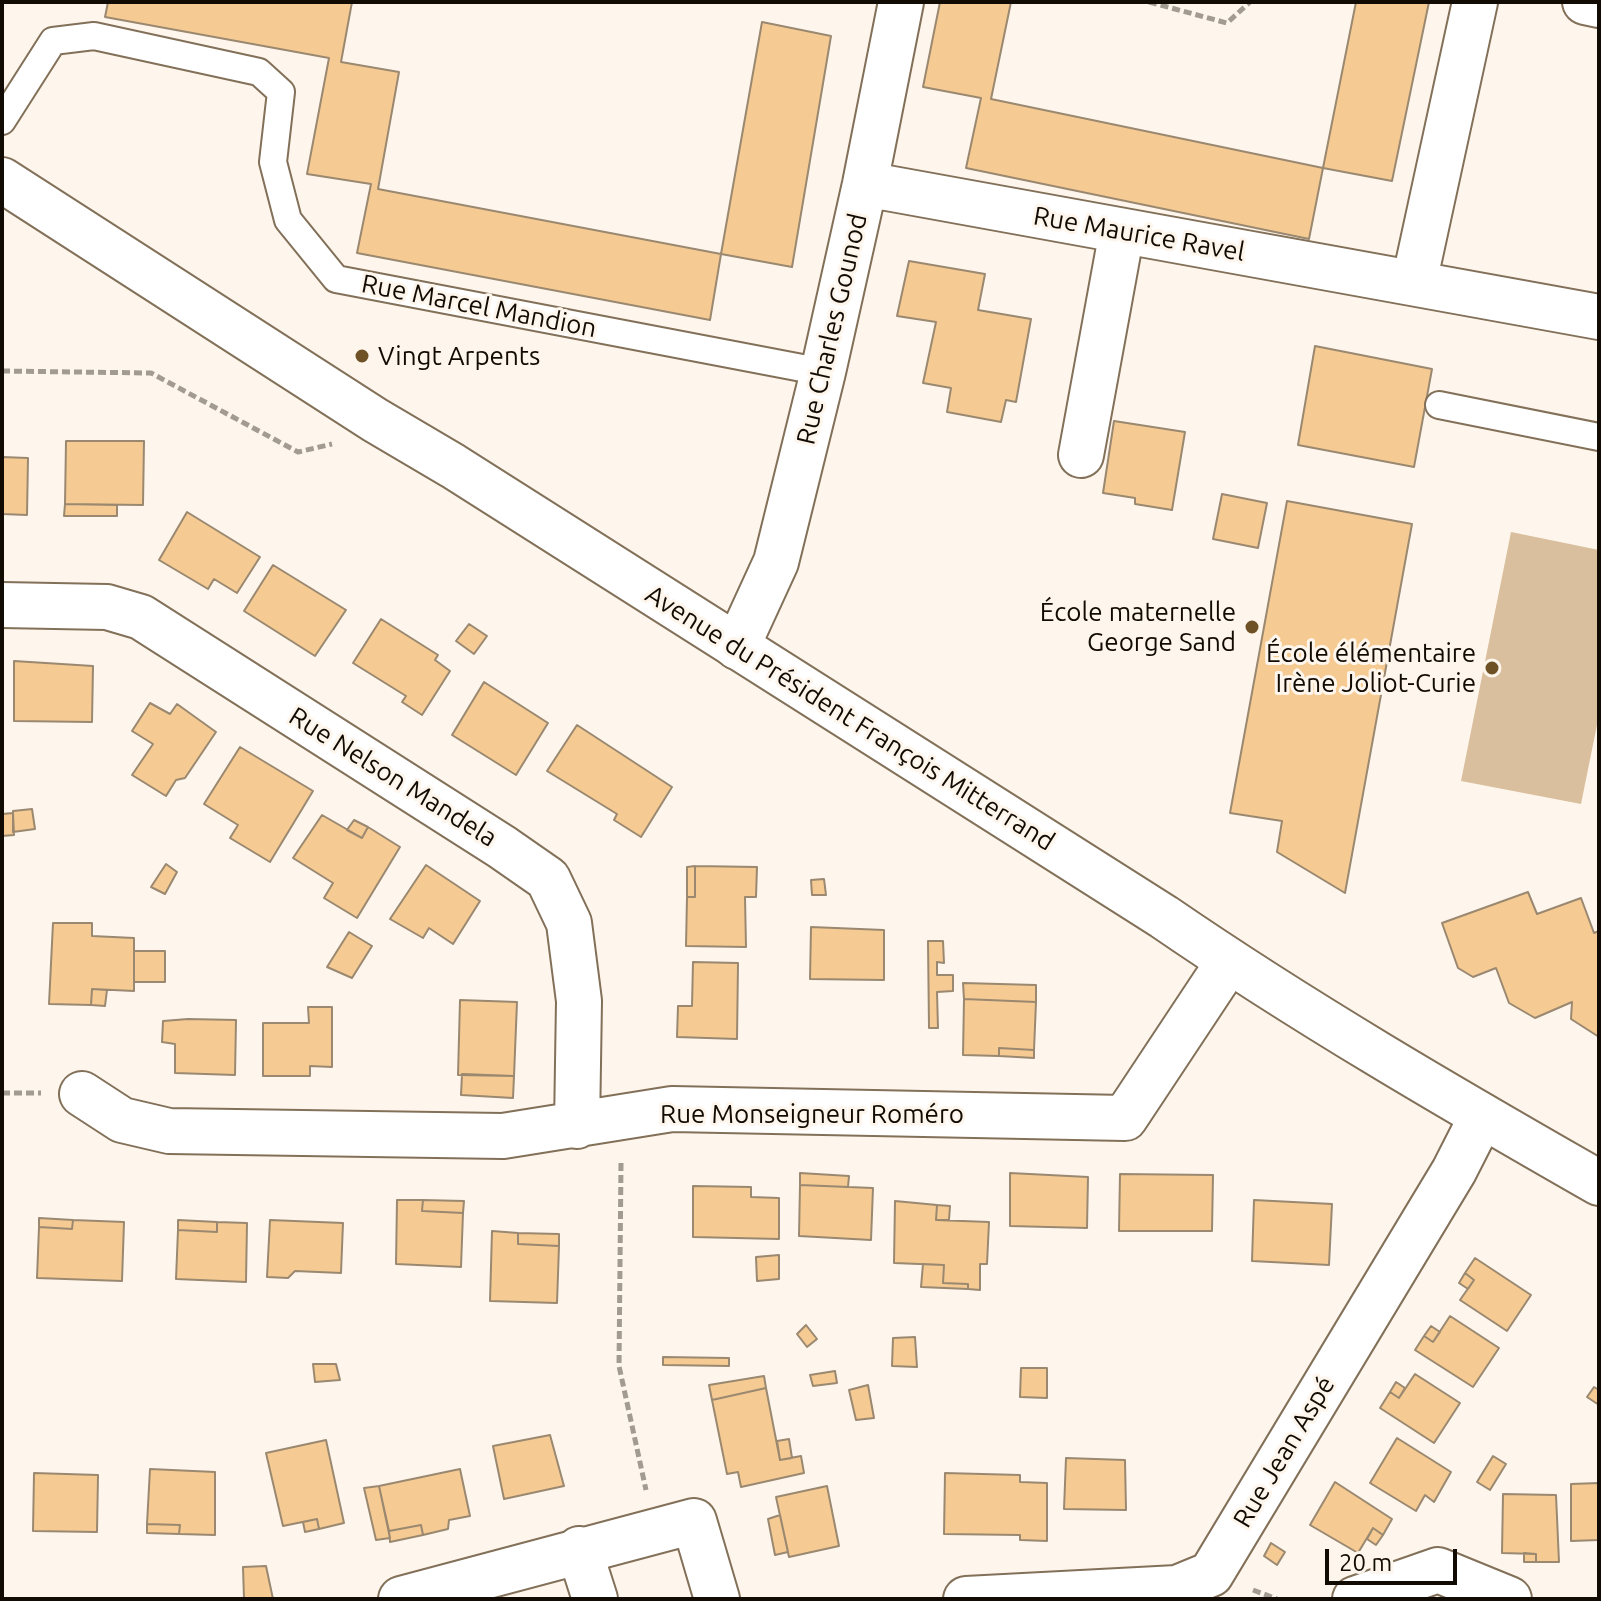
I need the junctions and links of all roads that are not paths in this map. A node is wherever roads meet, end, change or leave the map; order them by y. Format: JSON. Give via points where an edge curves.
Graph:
{"nodes":[{"id":1,"x":901,"y":2,"type":"edge"},
{"id":2,"x":1475,"y":2,"type":"edge"},
{"id":3,"x":1585,"y":2,"type":"edge"},
{"id":4,"x":1599,"y":5,"type":"edge"},
{"id":5,"x":2,"y":121,"type":"edge"},
{"id":6,"x":2,"y":180,"type":"edge"},
{"id":7,"x":865,"y":184,"type":"junction"},
{"id":8,"x":2,"y":210,"type":"edge"},
{"id":9,"x":1122,"y":231,"type":"junction"},
{"id":10,"x":106,"y":247,"type":"junction"},
{"id":11,"x":1414,"y":283,"type":"junction"},
{"id":12,"x":1599,"y":317,"type":"edge"},
{"id":13,"x":823,"y":372,"type":"junction"},
{"id":14,"x":1439,"y":405,"type":"dead end"},
{"id":15,"x":1599,"y":437,"type":"edge"},
{"id":16,"x":1081,"y":455,"type":"dead end"},
{"id":17,"x":2,"y":605,"type":"edge"},
{"id":18,"x":737,"y":647,"type":"junction"},
{"id":19,"x":1229,"y":961,"type":"junction"},
{"id":20,"x":82,"y":1094,"type":"dead end"},
{"id":21,"x":1482,"y":1116,"type":"junction"},
{"id":22,"x":577,"y":1126,"type":"junction"},
{"id":23,"x":1599,"y":1183,"type":"edge"},
{"id":24,"x":579,"y":1549,"type":"junction"},
{"id":25,"x":401,"y":1599,"type":"edge"},
{"id":26,"x":595,"y":1599,"type":"edge"},
{"id":27,"x":717,"y":1599,"type":"edge"},
{"id":28,"x":966,"y":1599,"type":"edge"},
{"id":29,"x":1355,"y":1599,"type":"edge"},
{"id":30,"x":1509,"y":1599,"type":"edge"}],
"edges":[{"from":1,"to":7,"type":"street","name":"Rue Charles Gounod"},
{"from":2,"to":11,"type":"street"},
{"from":3,"to":4,"type":"street"},
{"from":5,"to":13,"type":"lane","name":"Rue Marcel Mandion","via":[[53,41],[94,36],[259,72],[281,92],[273,162],[288,220],[336,279]]},
{"from":6,"to":10,"type":"street","name":"Avenue du Président François Mitterrand"},
{"from":7,"to":9,"type":"street","name":"Rue Maurice Ravel"},
{"from":7,"to":13,"type":"street","name":"Rue Charles Gounod"},
{"from":8,"to":10,"type":"street","name":"Avenue du Président François Mitterrand"},
{"from":9,"to":11,"type":"street","name":"Rue Maurice Ravel"},
{"from":9,"to":16,"type":"street"},
{"from":10,"to":18,"type":"street","name":"Avenue du Président François Mitterrand"},
{"from":11,"to":12,"type":"street","name":"Rue Maurice Ravel"},
{"from":13,"to":18,"type":"street","name":"Rue Charles Gounod","via":[[776,562]]},
{"from":14,"to":15,"type":"lane"},
{"from":17,"to":22,"type":"street","name":"Rue Nelson Mandela","via":[[107,607],[141,617],[548,879],[569,923],[579,1001]]},
{"from":18,"to":19,"type":"street","name":"Avenue du Président François Mitterrand"},
{"from":19,"to":21,"type":"street","name":"Avenue du Président François Mitterrand"},
{"from":19,"to":22,"type":"street","name":"Rue Monseigneur Roméro","via":[[1125,1118],[672,1109]]},
{"from":20,"to":22,"type":"street","name":"Rue Monseigneur Roméro","via":[[122,1120],[169,1131],[503,1136]]},
{"from":21,"to":23,"type":"street","name":"Avenue du Président François Mitterrand"},
{"from":21,"to":28,"type":"street","name":"Rue Jean Aspé","via":[[1211,1574],[1177,1588]]},
{"from":24,"to":25,"type":"street"},
{"from":24,"to":26,"type":"street"},
{"from":24,"to":27,"type":"street","via":[[694,1521]]},
{"from":29,"to":30,"type":"street","via":[[1438,1570]]}]}
